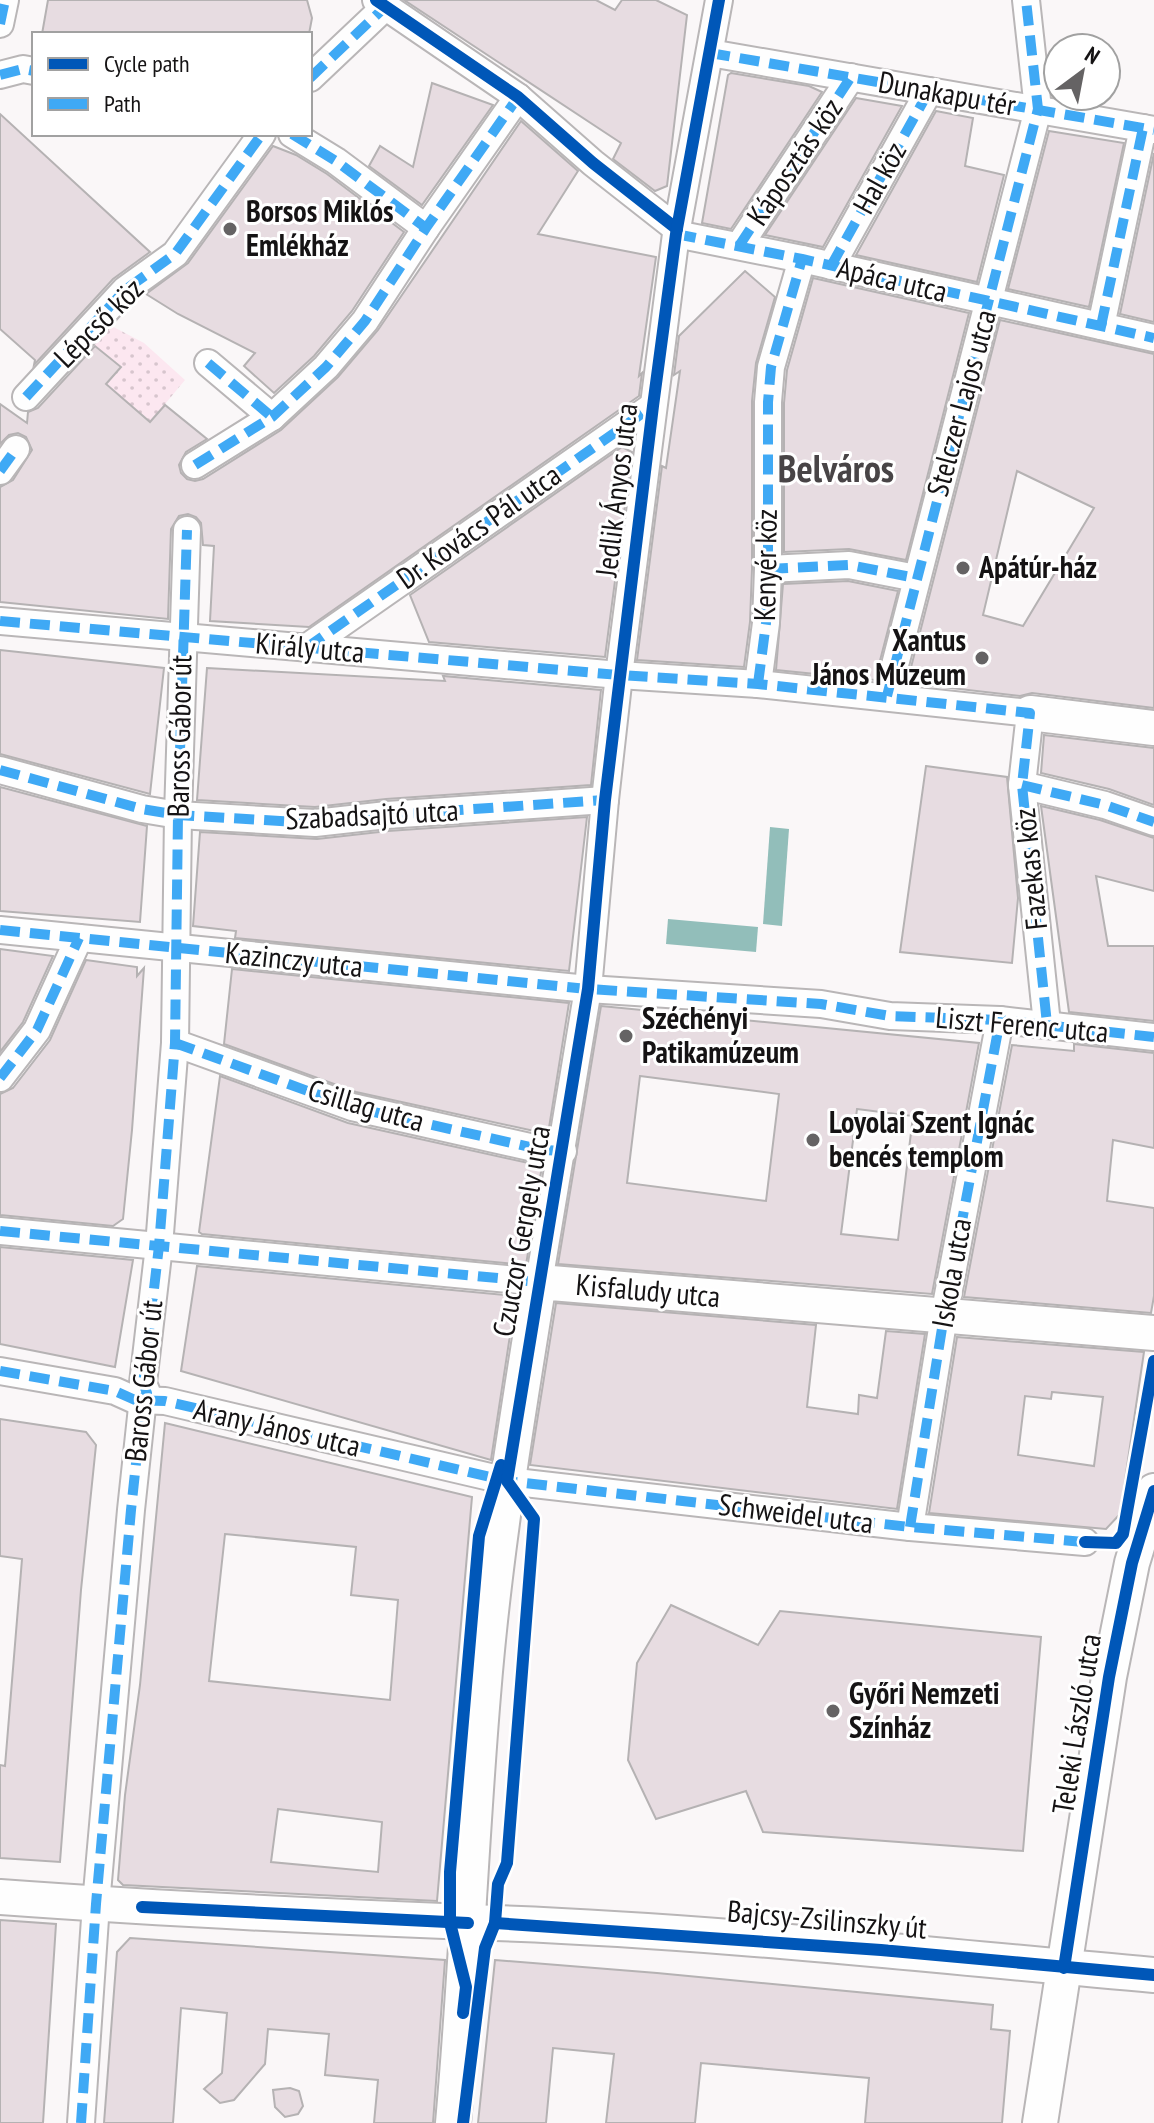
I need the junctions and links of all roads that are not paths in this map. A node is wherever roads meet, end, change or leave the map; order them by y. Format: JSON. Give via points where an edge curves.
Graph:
{"nodes":[{"id":1,"x":5,"y":0,"type":"edge"},
{"id":2,"x":719,"y":0,"type":"edge"},
{"id":3,"x":1026,"y":0,"type":"edge"},
{"id":4,"x":381,"y":3,"type":"edge"},
{"id":5,"x":0,"y":24,"type":"edge"},
{"id":6,"x":710,"y":53,"type":"junction"},
{"id":7,"x":32,"y":71,"type":"edge"},
{"id":8,"x":0,"y":75,"type":"edge"},
{"id":9,"x":312,"y":76,"type":"edge"},
{"id":10,"x":851,"y":77,"type":"junction"},
{"id":11,"x":929,"y":91,"type":"junction"},
{"id":12,"x":518,"y":97,"type":"junction"},
{"id":13,"x":1038,"y":109,"type":"junction"},
{"id":14,"x":1148,"y":129,"type":"edge"},
{"id":15,"x":261,"y":136,"type":"edge"},
{"id":16,"x":295,"y":136,"type":"edge"},
{"id":17,"x":426,"y":228,"type":"junction"},
{"id":18,"x":677,"y":232,"type":"junction"},
{"id":19,"x":739,"y":246,"type":"junction"},
{"id":20,"x":802,"y":259,"type":"junction"},
{"id":21,"x":831,"y":266,"type":"junction"},
{"id":22,"x":989,"y":302,"type":"junction"},
{"id":23,"x":1101,"y":326,"type":"junction"},
{"id":24,"x":1154,"y":338,"type":"edge"},
{"id":25,"x":208,"y":363,"type":"dead end"},
{"id":26,"x":26,"y":397,"type":"dead end"},
{"id":27,"x":653,"y":406,"type":"junction"},
{"id":28,"x":272,"y":417,"type":"junction"},
{"id":29,"x":16,"y":449,"type":"dead end"},
{"id":30,"x":195,"y":465,"type":"dead end"},
{"id":31,"x":0,"y":471,"type":"edge"},
{"id":32,"x":187,"y":530,"type":"dead end"},
{"id":33,"x":768,"y":569,"type":"junction"},
{"id":34,"x":916,"y":578,"type":"junction"},
{"id":35,"x":0,"y":621,"type":"edge"},
{"id":36,"x":182,"y":638,"type":"junction"},
{"id":37,"x":306,"y":648,"type":"junction"},
{"id":38,"x":619,"y":675,"type":"junction"},
{"id":39,"x":758,"y":684,"type":"junction"},
{"id":40,"x":887,"y":696,"type":"junction"},
{"id":41,"x":1030,"y":713,"type":"junction"},
{"id":42,"x":1154,"y":728,"type":"edge"},
{"id":43,"x":0,"y":770,"type":"edge"},
{"id":44,"x":1022,"y":785,"type":"junction"},
{"id":45,"x":605,"y":800,"type":"junction"},
{"id":46,"x":178,"y":815,"type":"junction"},
{"id":47,"x":1154,"y":822,"type":"edge"},
{"id":48,"x":0,"y":930,"type":"edge"},
{"id":49,"x":79,"y":938,"type":"junction"},
{"id":50,"x":178,"y":948,"type":"junction"},
{"id":51,"x":588,"y":989,"type":"junction"},
{"id":52,"x":890,"y":1016,"type":"joint"},
{"id":53,"x":1000,"y":1020,"type":"junction"},
{"id":54,"x":1047,"y":1024,"type":"junction"},
{"id":55,"x":1154,"y":1037,"type":"edge"},
{"id":56,"x":175,"y":1043,"type":"junction"},
{"id":57,"x":0,"y":1078,"type":"edge"},
{"id":58,"x":563,"y":1151,"type":"junction"},
{"id":59,"x":0,"y":1231,"type":"edge"},
{"id":60,"x":159,"y":1246,"type":"junction"},
{"id":61,"x":539,"y":1282,"type":"junction"},
{"id":62,"x":944,"y":1316,"type":"junction"},
{"id":63,"x":1154,"y":1333,"type":"edge"},
{"id":64,"x":0,"y":1371,"type":"edge"},
{"id":65,"x":143,"y":1398,"type":"junction"},
{"id":66,"x":507,"y":1481,"type":"junction"},
{"id":67,"x":1154,"y":1491,"type":"edge"},
{"id":68,"x":910,"y":1527,"type":"junction"},
{"id":69,"x":1085,"y":1542,"type":"dead end"},
{"id":70,"x":0,"y":1897,"type":"edge"},
{"id":71,"x":96,"y":1904,"type":"junction"},
{"id":72,"x":468,"y":1923,"type":"junction"},
{"id":73,"x":1064,"y":1968,"type":"junction"},
{"id":74,"x":1154,"y":1975,"type":"edge"},
{"id":75,"x":81,"y":2123,"type":"edge"},
{"id":76,"x":453,"y":2123,"type":"edge"},
{"id":77,"x":1040,"y":2123,"type":"edge"}],
"edges":[{"from":1,"to":5,"type":"street"},
{"from":2,"to":6,"type":"street","name":"Jedlik Ányos utca"},
{"from":3,"to":13,"type":"street"},
{"from":4,"to":9,"type":"street"},
{"from":4,"to":12,"type":"street"},
{"from":6,"to":10,"type":"street","name":"Dunakapu tér"},
{"from":6,"to":18,"type":"street","name":"Jedlik Ányos utca"},
{"from":7,"to":8,"type":"street"},
{"from":10,"to":11,"type":"street","name":"Dunakapu tér"},
{"from":10,"to":19,"type":"street","name":"Káposztás köz"},
{"from":11,"to":13,"type":"street","name":"Dunakapu tér"},
{"from":11,"to":21,"type":"street","name":"Hal köz"},
{"from":12,"to":17,"type":"street"},
{"from":12,"to":18,"type":"street"},
{"from":13,"to":14,"type":"street","name":"Dunakapu tér"},
{"from":13,"to":22,"type":"street","name":"Stelczer Lajos utca"},
{"from":14,"to":23,"type":"street"},
{"from":15,"to":26,"type":"street","name":"Lépcső köz","via":[[175,254],[125,290]]},
{"from":16,"to":17,"type":"street"},
{"from":17,"to":28,"type":"street","via":[[365,321]]},
{"from":18,"to":19,"type":"street","name":"Apáca utca"},
{"from":18,"to":27,"type":"street","name":"Jedlik Ányos utca"},
{"from":19,"to":20,"type":"street","name":"Apáca utca"},
{"from":20,"to":21,"type":"street","name":"Apáca utca"},
{"from":20,"to":33,"type":"street","name":"Kenyér köz","via":[[771,367]]},
{"from":21,"to":22,"type":"street","name":"Apáca utca"},
{"from":22,"to":23,"type":"street","name":"Apáca utca"},
{"from":22,"to":34,"type":"street","name":"Stelczer Lajos utca"},
{"from":23,"to":24,"type":"street","name":"Apáca utca"},
{"from":25,"to":28,"type":"street"},
{"from":27,"to":37,"type":"street","name":"Dr. Kovács Pál utca"},
{"from":27,"to":38,"type":"street","name":"Jedlik Ányos utca"},
{"from":28,"to":30,"type":"street"},
{"from":29,"to":31,"type":"street"},
{"from":32,"to":36,"type":"street"},
{"from":33,"to":34,"type":"street","via":[[849,565]]},
{"from":33,"to":39,"type":"street","name":"Kenyér köz"},
{"from":34,"to":40,"type":"street","name":"Stelczer Lajos utca"},
{"from":35,"to":36,"type":"street","name":"Király utca"},
{"from":36,"to":37,"type":"street","name":"Király utca"},
{"from":36,"to":46,"type":"street","name":"Baross Gábor út"},
{"from":37,"to":38,"type":"street","name":"Király utca"},
{"from":38,"to":39,"type":"street","name":"Király utca"},
{"from":38,"to":45,"type":"street","name":"Jedlik Ányos utca"},
{"from":39,"to":40,"type":"street","name":"Király utca"},
{"from":40,"to":41,"type":"street","name":"Király utca"},
{"from":41,"to":42,"type":"street"},
{"from":41,"to":44,"type":"street","name":"Fazekas köz"},
{"from":43,"to":46,"type":"street","name":"Szabadsajtó utca"},
{"from":44,"to":47,"type":"street"},
{"from":44,"to":54,"type":"street","name":"Fazekas köz"},
{"from":45,"to":46,"type":"street","name":"Szabadsajtó utca","via":[[315,823]]},
{"from":45,"to":51,"type":"street","name":"Jedlik Ányos utca"},
{"from":46,"to":50,"type":"street","name":"Baross Gábor út"},
{"from":48,"to":49,"type":"street","name":"Kazinczy utca"},
{"from":49,"to":50,"type":"street","name":"Kazinczy utca"},
{"from":49,"to":57,"type":"street","via":[[37,1030]]},
{"from":50,"to":51,"type":"street","name":"Kazinczy utca"},
{"from":50,"to":56,"type":"street","name":"Baross Gábor út"},
{"from":51,"to":52,"type":"street","name":"Kazinczy utca","via":[[821,1004]]},
{"from":51,"to":58,"type":"street","name":"Czuczor Gergely utca"},
{"from":52,"to":53,"type":"street","name":"Liszt Ferenc utca"},
{"from":53,"to":54,"type":"street","name":"Liszt Ferenc utca"},
{"from":53,"to":62,"type":"street","name":"Iskola utca"},
{"from":54,"to":55,"type":"street","name":"Liszt Ferenc utca"},
{"from":56,"to":58,"type":"street","name":"Csillag utca","via":[[352,1107]]},
{"from":56,"to":60,"type":"street","name":"Baross Gábor út"},
{"from":58,"to":61,"type":"street","name":"Czuczor Gergely utca"},
{"from":59,"to":60,"type":"street","name":"Kisfaludy utca"},
{"from":60,"to":61,"type":"street","name":"Kisfaludy utca"},
{"from":60,"to":65,"type":"street","name":"Baross Gábor út"},
{"from":61,"to":62,"type":"street","name":"Kisfaludy utca"},
{"from":61,"to":66,"type":"street","name":"Czuczor Gergely utca"},
{"from":62,"to":63,"type":"street","name":"Kisfaludy utca"},
{"from":62,"to":68,"type":"street","name":"Iskola utca"},
{"from":64,"to":65,"type":"street","name":"Arany János utca"},
{"from":65,"to":66,"type":"street","name":"Arany János utca"},
{"from":65,"to":71,"type":"street","name":"Baross Gábor út"},
{"from":66,"to":68,"type":"street","name":"Schweidel utca"},
{"from":66,"to":72,"type":"street","name":"Czuczor Gergely utca","via":[[483,1693]]},
{"from":67,"to":73,"type":"street","name":"Teleki László utca","via":[[1132,1563],[1109,1677]]},
{"from":68,"to":69,"type":"street","name":"Schweidel utca"},
{"from":70,"to":71,"type":"street","name":"Bajcsy-Zsilinszky út"},
{"from":71,"to":72,"type":"street","name":"Bajcsy-Zsilinszky út"},
{"from":71,"to":75,"type":"street","name":"Baross Gábor út"},
{"from":72,"to":73,"type":"street","name":"Bajcsy-Zsilinszky út","via":[[881,1950]]},
{"from":72,"to":76,"type":"street","name":"Czuczor Gergely utca"},
{"from":73,"to":74,"type":"street","name":"Bajcsy-Zsilinszky út"},
{"from":73,"to":77,"type":"street","name":"Teleki László utca"}]}
